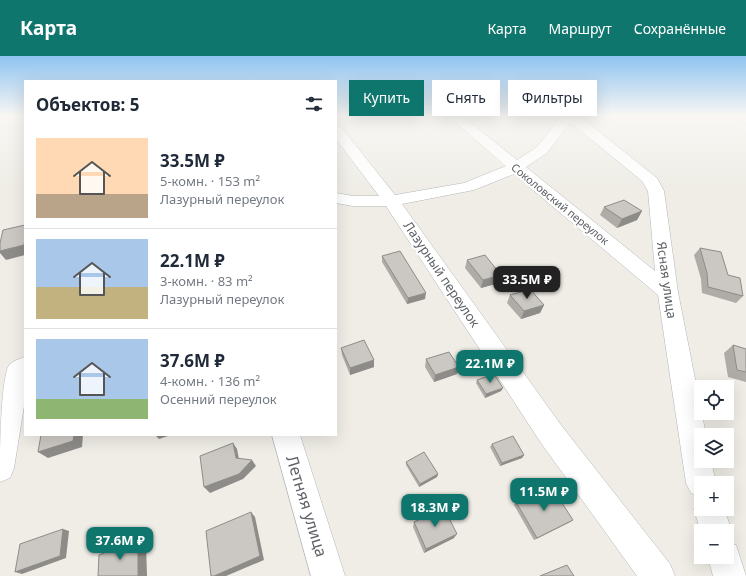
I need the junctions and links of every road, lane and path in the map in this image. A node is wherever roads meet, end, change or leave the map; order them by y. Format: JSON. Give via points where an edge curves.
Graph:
{"nodes":[{"id":1,"x":343,"y":139,"type":"edge"},
{"id":2,"x":482,"y":139,"type":"edge"},
{"id":3,"x":551,"y":139,"type":"edge"},
{"id":4,"x":600,"y":139,"type":"edge"},
{"id":5,"x":516,"y":167,"type":"junction"},
{"id":6,"x":337,"y":198,"type":"edge"},
{"id":7,"x":391,"y":201,"type":"junction"},
{"id":8,"x":668,"y":292,"type":"junction"},
{"id":9,"x":24,"y":368,"type":"edge"},
{"id":10,"x":286,"y":436,"type":"edge"},
{"id":11,"x":0,"y":468,"type":"edge"},
{"id":12,"x":701,"y":476,"type":"edge"},
{"id":13,"x":726,"y":564,"type":"edge"},
{"id":14,"x":328,"y":576,"type":"edge"},
{"id":15,"x":658,"y":576,"type":"edge"},
{"id":16,"x":730,"y":576,"type":"edge"}],
"edges":[{"from":1,"to":7,"type":"street","name":"Лазурный переулок"},
{"from":2,"to":5,"type":"street","name":"Соколовский переулок"},
{"from":3,"to":5,"type":"street","via":[[542,150]]},
{"from":4,"to":8,"type":"street","name":"Ясная улица","via":[[649,178],[656,191]]},
{"from":5,"to":7,"type":"street","via":[[468,187]]},
{"from":5,"to":8,"type":"street","name":"Соколовский переулок"},
{"from":6,"to":7,"type":"street"},
{"from":7,"to":15,"type":"street","name":"Лазурный переулок","via":[[551,434]]},
{"from":8,"to":12,"type":"street","name":"Ясная улица"},
{"from":9,"to":11,"type":"street","via":[[17,372]]},
{"from":10,"to":14,"type":"street","name":"Летняя улица"},
{"from":13,"to":16,"type":"street"}]}
